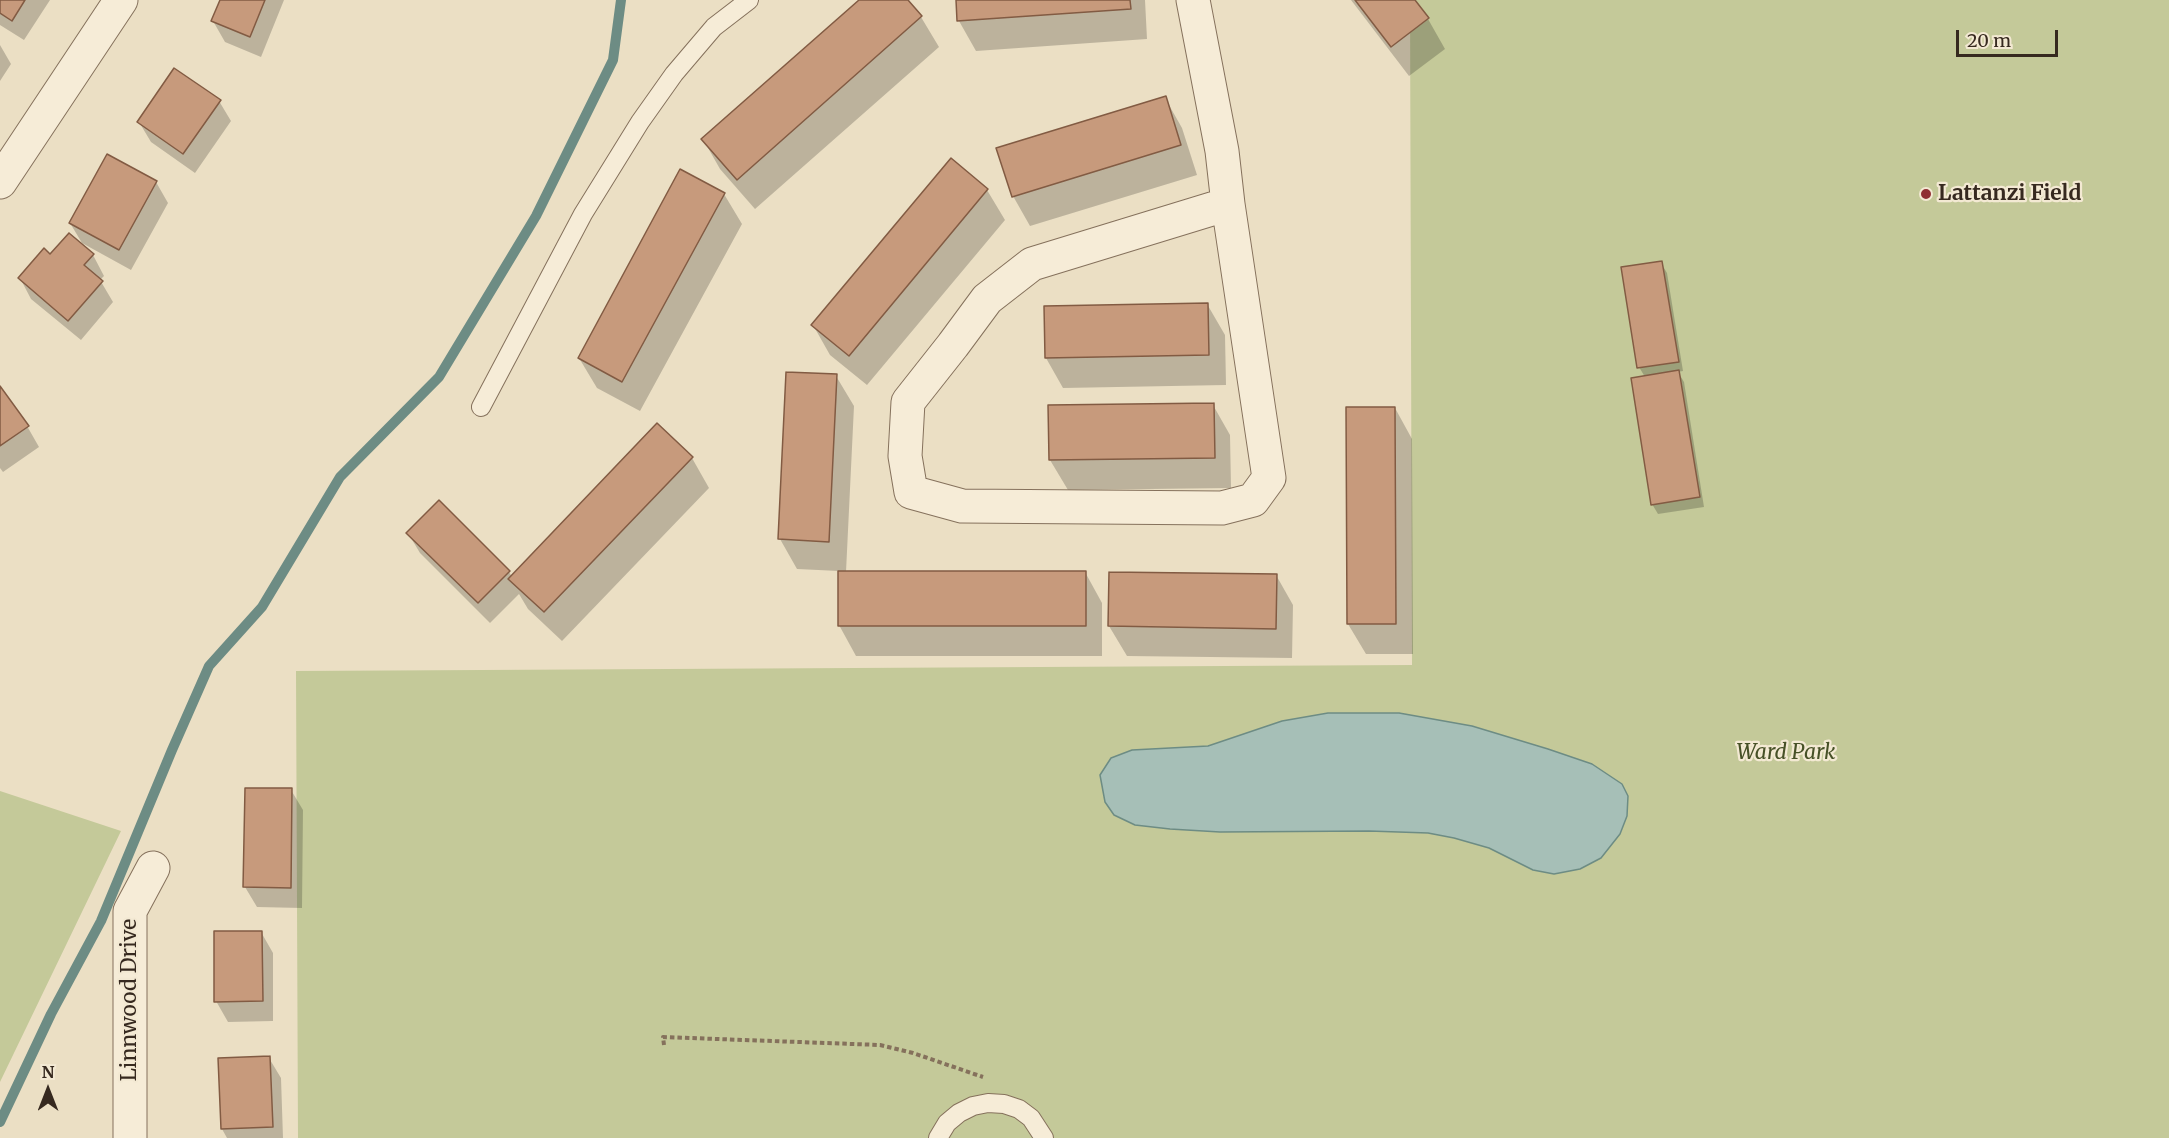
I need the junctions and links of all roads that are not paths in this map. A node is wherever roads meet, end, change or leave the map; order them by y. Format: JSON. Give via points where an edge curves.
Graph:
{"nodes":[{"id":1,"x":120,"y":0,"type":"edge"},
{"id":2,"x":749,"y":0,"type":"edge"},
{"id":3,"x":1193,"y":0,"type":"edge"},
{"id":4,"x":0,"y":182,"type":"edge"},
{"id":5,"x":1228,"y":204,"type":"junction"},
{"id":6,"x":482,"y":407,"type":"dead end"},
{"id":7,"x":153,"y":868,"type":"dead end"},
{"id":8,"x":130,"y":1138,"type":"edge"},
{"id":9,"x":938,"y":1138,"type":"edge"},
{"id":10,"x":1044,"y":1138,"type":"edge"}],
"edges":[{"from":1,"to":4,"type":"street"},
{"from":2,"to":6,"type":"lane","via":[[714,27],[640,122],[583,214]]},
{"from":3,"to":5,"type":"street","via":[[1222,151]]},
{"from":5,"to":5,"type":"street","via":[[1269,478],[1253,500],[1222,508],[963,507],[911,492],[905,456],[908,402],[987,299],[1032,264]]},
{"from":7,"to":8,"type":"street","name":"Linnwood Drive","via":[[130,911]]},
{"from":9,"to":10,"type":"lane","via":[[959,1113],[988,1102],[1019,1109],[1031,1118]]}]}
